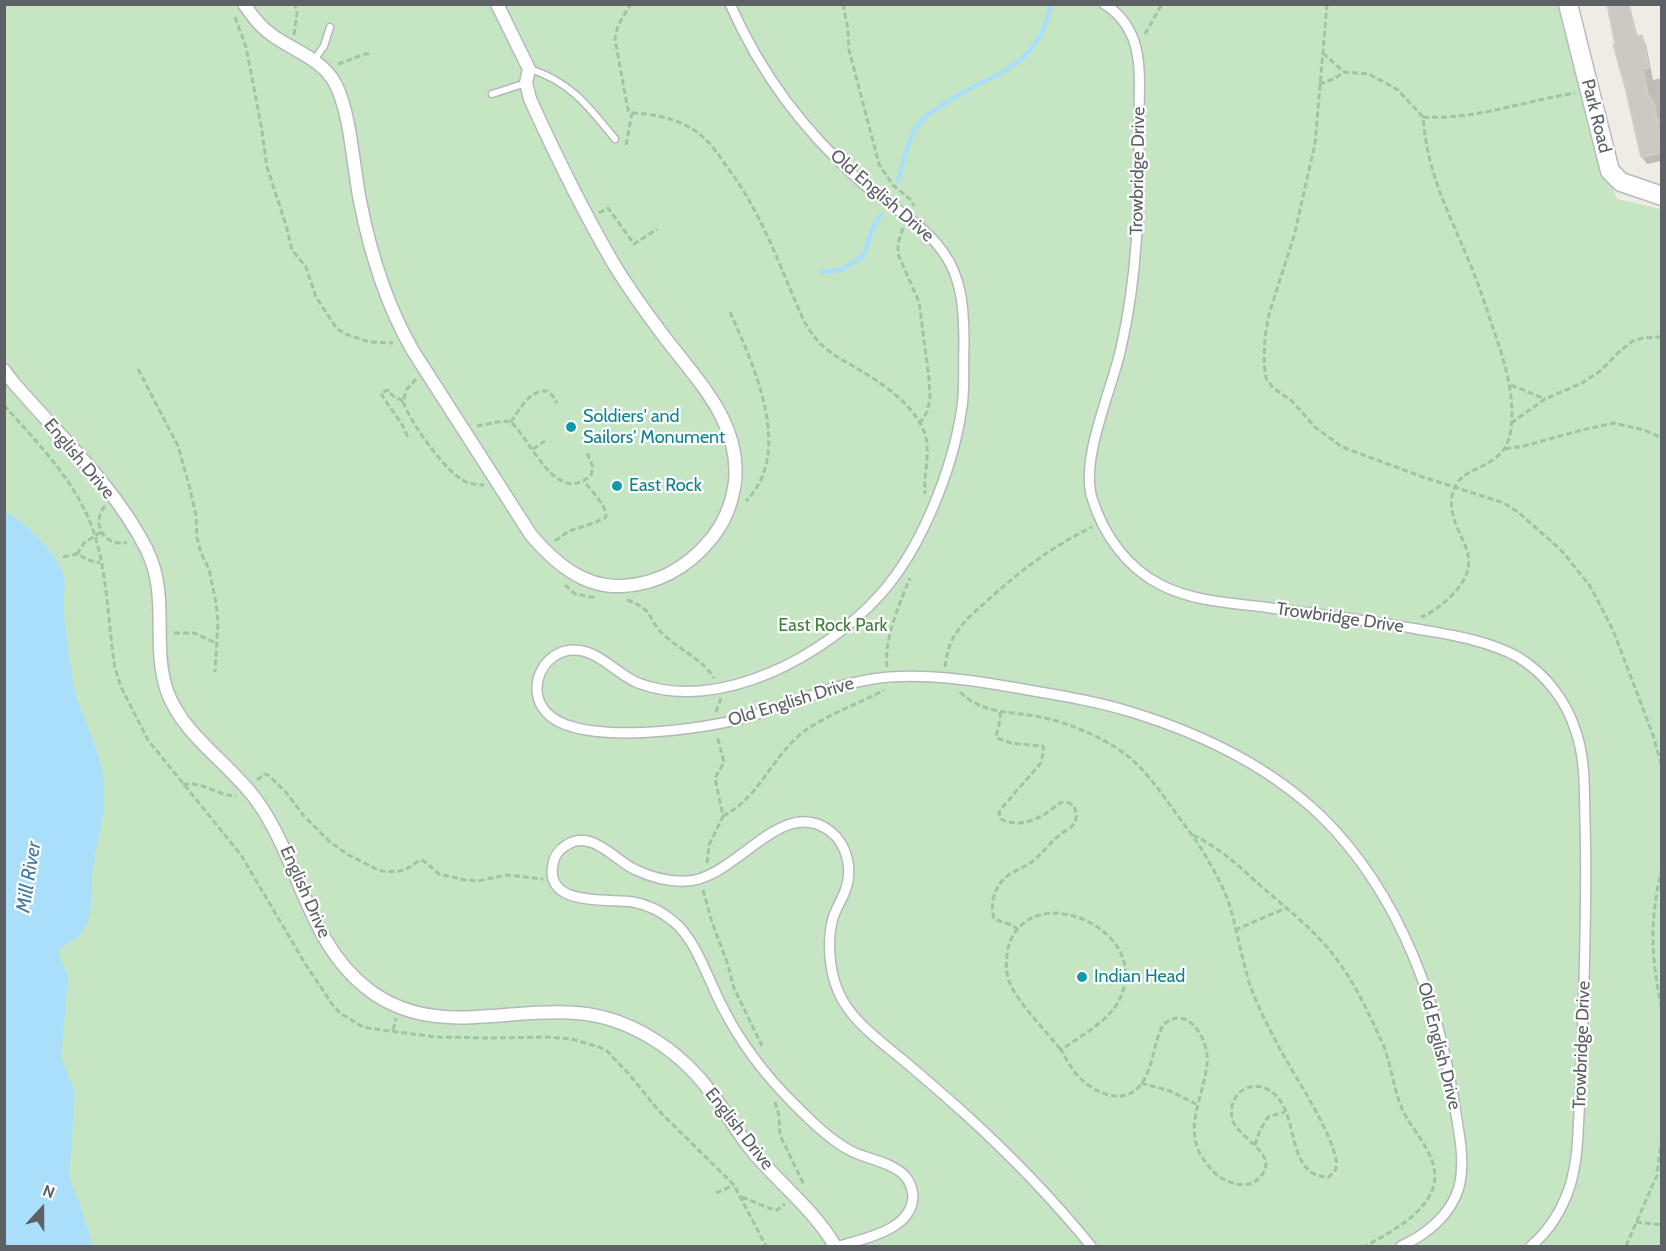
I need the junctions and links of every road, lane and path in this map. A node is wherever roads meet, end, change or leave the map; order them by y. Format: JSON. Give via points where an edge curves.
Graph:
{"nodes":[{"id":1,"x":244,"y":4,"type":"edge"},
{"id":2,"x":295,"y":4,"type":"edge"},
{"id":3,"x":497,"y":4,"type":"edge"},
{"id":4,"x":631,"y":4,"type":"edge"},
{"id":5,"x":730,"y":4,"type":"edge"},
{"id":6,"x":843,"y":4,"type":"edge"},
{"id":7,"x":1104,"y":4,"type":"edge"},
{"id":8,"x":1162,"y":4,"type":"edge"},
{"id":9,"x":1327,"y":4,"type":"edge"},
{"id":10,"x":1568,"y":4,"type":"edge"},
{"id":11,"x":233,"y":12,"type":"dead end"},
{"id":12,"x":330,"y":27,"type":"dead end"},
{"id":13,"x":1134,"y":43,"type":"junction"},
{"id":14,"x":290,"y":45,"type":"junction"},
{"id":15,"x":1323,"y":53,"type":"junction"},
{"id":16,"x":371,"y":54,"type":"dead end"},
{"id":17,"x":314,"y":60,"type":"junction"},
{"id":18,"x":529,"y":69,"type":"junction"},
{"id":19,"x":327,"y":71,"type":"junction"},
{"id":20,"x":1344,"y":72,"type":"junction"},
{"id":21,"x":526,"y":83,"type":"junction"},
{"id":22,"x":1320,"y":84,"type":"junction"},
{"id":23,"x":1590,"y":91,"type":"junction"},
{"id":24,"x":492,"y":94,"type":"dead end"},
{"id":25,"x":632,"y":113,"type":"junction"},
{"id":26,"x":1423,"y":117,"type":"junction"},
{"id":27,"x":615,"y":140,"type":"dead end"},
{"id":28,"x":626,"y":145,"type":"dead end"},
{"id":29,"x":1662,"y":196,"type":"edge"},
{"id":30,"x":599,"y":213,"type":"dead end"},
{"id":31,"x":909,"y":218,"type":"junction"},
{"id":32,"x":657,"y":230,"type":"dead end"},
{"id":33,"x":730,"y":312,"type":"dead end"},
{"id":34,"x":337,"y":329,"type":"junction"},
{"id":35,"x":333,"y":333,"type":"dead end"},
{"id":36,"x":1662,"y":337,"type":"edge"},
{"id":37,"x":406,"y":339,"type":"junction"},
{"id":38,"x":138,"y":369,"type":"dead end"},
{"id":39,"x":4,"y":370,"type":"edge"},
{"id":40,"x":426,"y":370,"type":"junction"},
{"id":41,"x":1510,"y":385,"type":"junction"},
{"id":42,"x":1545,"y":399,"type":"junction"},
{"id":43,"x":403,"y":401,"type":"junction"},
{"id":44,"x":557,"y":403,"type":"dead end"},
{"id":45,"x":4,"y":405,"type":"edge"},
{"id":46,"x":511,"y":422,"type":"junction"},
{"id":47,"x":1511,"y":423,"type":"junction"},
{"id":48,"x":920,"y":425,"type":"junction"},
{"id":49,"x":465,"y":432,"type":"junction"},
{"id":50,"x":1662,"y":438,"type":"edge"},
{"id":51,"x":408,"y":439,"type":"dead end"},
{"id":52,"x":546,"y":441,"type":"dead end"},
{"id":53,"x":533,"y":449,"type":"junction"},
{"id":54,"x":1505,"y":449,"type":"junction"},
{"id":55,"x":586,"y":451,"type":"dead end"},
{"id":56,"x":584,"y":481,"type":"junction"},
{"id":57,"x":1454,"y":488,"type":"junction"},
{"id":58,"x":492,"y":490,"type":"dead end"},
{"id":59,"x":114,"y":499,"type":"junction"},
{"id":60,"x":730,"y":506,"type":"junction"},
{"id":61,"x":930,"y":515,"type":"junction"},
{"id":62,"x":1101,"y":522,"type":"junction"},
{"id":63,"x":569,"y":531,"type":"dead end"},
{"id":64,"x":101,"y":532,"type":"junction"},
{"id":65,"x":94,"y":535,"type":"junction"},
{"id":66,"x":139,"y":535,"type":"junction"},
{"id":67,"x":77,"y":554,"type":"junction"},
{"id":68,"x":63,"y":557,"type":"dead end"},
{"id":69,"x":101,"y":563,"type":"junction"},
{"id":70,"x":910,"y":577,"type":"dead end"},
{"id":71,"x":620,"y":599,"type":"dead end"},
{"id":72,"x":1400,"y":626,"type":"junction"},
{"id":73,"x":160,"y":635,"type":"junction"},
{"id":74,"x":216,"y":643,"type":"junction"},
{"id":75,"x":215,"y":672,"type":"dead end"},
{"id":76,"x":888,"y":677,"type":"junction"},
{"id":77,"x":714,"y":678,"type":"dead end"},
{"id":78,"x":950,"y":678,"type":"junction"},
{"id":79,"x":721,"y":696,"type":"dead end"},
{"id":80,"x":1000,"y":712,"type":"junction"},
{"id":81,"x":716,"y":717,"type":"dead end"},
{"id":82,"x":716,"y":733,"type":"dead end"},
{"id":83,"x":1662,"y":767,"type":"edge"},
{"id":84,"x":255,"y":782,"type":"dead end"},
{"id":85,"x":183,"y":785,"type":"junction"},
{"id":86,"x":242,"y":793,"type":"dead end"},
{"id":87,"x":723,"y":816,"type":"junction"},
{"id":88,"x":1192,"y":835,"type":"junction"},
{"id":89,"x":707,"y":864,"type":"dead end"},
{"id":90,"x":1662,"y":868,"type":"edge"},
{"id":91,"x":554,"y":878,"type":"junction"},
{"id":92,"x":700,"y":879,"type":"junction"},
{"id":93,"x":1286,"y":908,"type":"junction"},
{"id":94,"x":1017,"y":929,"type":"junction"},
{"id":95,"x":1235,"y":930,"type":"junction"},
{"id":96,"x":1662,"y":1010,"type":"edge"},
{"id":97,"x":763,"y":1047,"type":"dead end"},
{"id":98,"x":1061,"y":1050,"type":"junction"},
{"id":99,"x":1141,"y":1083,"type":"junction"},
{"id":100,"x":774,"y":1102,"type":"dead end"},
{"id":101,"x":1196,"y":1104,"type":"junction"},
{"id":102,"x":1286,"y":1112,"type":"junction"},
{"id":103,"x":1662,"y":1136,"type":"edge"},
{"id":104,"x":1255,"y":1145,"type":"junction"},
{"id":105,"x":1661,"y":1165,"type":"edge"},
{"id":106,"x":734,"y":1185,"type":"junction"},
{"id":107,"x":803,"y":1188,"type":"dead end"},
{"id":108,"x":717,"y":1193,"type":"dead end"},
{"id":109,"x":741,"y":1196,"type":"junction"},
{"id":110,"x":786,"y":1203,"type":"dead end"},
{"id":111,"x":1636,"y":1222,"type":"junction"},
{"id":112,"x":1662,"y":1225,"type":"edge"},
{"id":113,"x":765,"y":1246,"type":"edge"},
{"id":114,"x":837,"y":1246,"type":"edge"},
{"id":115,"x":1091,"y":1246,"type":"edge"},
{"id":116,"x":1366,"y":1246,"type":"edge"},
{"id":117,"x":1401,"y":1246,"type":"edge"},
{"id":118,"x":1531,"y":1246,"type":"edge"},
{"id":119,"x":1626,"y":1246,"type":"edge"}],
"edges":[{"from":1,"to":14,"type":"street","via":[[261,26]]},
{"from":2,"to":14,"type":"path","via":[[296,25]]},
{"from":3,"to":18,"type":"street"},
{"from":4,"to":25,"type":"path","via":[[618,25],[615,39],[628,110]]},
{"from":5,"to":31,"type":"street","name":"Old English Drive","via":[[753,54],[790,107],[861,182]]},
{"from":6,"to":31,"type":"path","via":[[849,50],[879,164],[893,185],[914,204]]},
{"from":7,"to":13,"type":"street","name":"Trowbridge Drive","via":[[1122,18]]},
{"from":8,"to":13,"type":"path","via":[[1148,30]]},
{"from":9,"to":15,"type":"path"},
{"from":10,"to":23,"type":"main road","name":"Park Road"},
{"from":11,"to":34,"type":"path","via":[[246,46],[267,167],[289,244],[306,267],[316,297]]},
{"from":12,"to":17,"type":"lane"},
{"from":13,"to":62,"type":"street","name":"Trowbridge Drive","via":[[1139,90],[1136,263],[1120,351],[1091,461],[1090,490]]},
{"from":14,"to":17,"type":"street"},
{"from":15,"to":20,"type":"path"},
{"from":15,"to":22,"type":"path"},
{"from":16,"to":19,"type":"path","via":[[341,62]]},
{"from":17,"to":19,"type":"street"},
{"from":18,"to":21,"type":"street"},
{"from":18,"to":27,"type":"lane","via":[[563,84]]},
{"from":19,"to":37,"type":"street","via":[[341,98],[372,247],[388,299]]},
{"from":20,"to":22,"type":"path"},
{"from":20,"to":26,"type":"path","via":[[1369,74],[1385,81]]},
{"from":21,"to":24,"type":"lane"},
{"from":21,"to":60,"type":"street","via":[[553,148],[613,262],[725,421],[736,462]]},
{"from":22,"to":57,"type":"path","via":[[1309,174],[1269,314],[1266,378],[1315,427],[1342,447]]},
{"from":23,"to":26,"type":"path","via":[[1491,112]]},
{"from":23,"to":29,"type":"main road","name":"Park Road","via":[[1610,171],[1621,182]]},
{"from":25,"to":28,"type":"path"},
{"from":25,"to":48,"type":"path","via":[[664,117],[705,138],[760,218],[810,333],[830,352],[889,389]]},
{"from":26,"to":41,"type":"path","via":[[1433,176],[1480,287]]},
{"from":30,"to":32,"type":"path","via":[[608,208],[634,244]]},
{"from":31,"to":48,"type":"path","via":[[900,237],[898,254],[919,302],[930,378],[928,405]]},
{"from":31,"to":61,"type":"street","name":"Old English Drive","via":[[933,239],[954,270],[964,324],[962,406]]},
{"from":33,"to":60,"type":"path","via":[[762,397],[769,452],[752,495]]},
{"from":34,"to":35,"type":"path"},
{"from":34,"to":37,"type":"path","via":[[370,342]]},
{"from":36,"to":42,"type":"path","via":[[1634,341],[1582,383]]},
{"from":37,"to":40,"type":"street"},
{"from":38,"to":74,"type":"path","via":[[178,446],[196,515],[197,538],[216,603]]},
{"from":39,"to":59,"type":"street","name":"English Drive"},
{"from":40,"to":43,"type":"path","via":[[410,384]]},
{"from":40,"to":49,"type":"street"},
{"from":41,"to":42,"type":"path"},
{"from":41,"to":47,"type":"path"},
{"from":42,"to":47,"type":"path"},
{"from":43,"to":51,"type":"path","via":[[388,390],[381,393],[404,426]]},
{"from":43,"to":58,"type":"path","via":[[440,461],[467,483]]},
{"from":44,"to":46,"type":"path","via":[[547,391],[536,393],[522,404]]},
{"from":45,"to":65,"type":"path","via":[[58,467]]},
{"from":46,"to":49,"type":"path","via":[[483,424]]},
{"from":46,"to":53,"type":"path"},
{"from":47,"to":54,"type":"path"},
{"from":48,"to":61,"type":"path","via":[[928,451],[924,480]]},
{"from":49,"to":60,"type":"street","via":[[531,535],[565,568],[596,583],[631,585],[675,571],[697,556]]},
{"from":50,"to":54,"type":"path","via":[[1614,423]]},
{"from":52,"to":53,"type":"path"},
{"from":53,"to":56,"type":"path","via":[[557,480],[571,484]]},
{"from":54,"to":57,"type":"path","via":[[1490,463],[1463,476]]},
{"from":55,"to":56,"type":"path","via":[[592,471]]},
{"from":56,"to":63,"type":"path","via":[[606,516]]},
{"from":57,"to":72,"type":"path","via":[[1455,522],[1470,565],[1444,603],[1423,617],[1403,618]]},
{"from":57,"to":83,"type":"path","via":[[1493,498],[1518,512],[1576,567],[1613,630]]},
{"from":59,"to":64,"type":"path","via":[[99,516]]},
{"from":59,"to":66,"type":"street","name":"English Drive"},
{"from":61,"to":76,"type":"street","name":"Old English Drive","via":[[912,551],[881,593],[841,632],[794,662],[740,683],[678,690],[642,684],[592,654],[565,651],[545,663],[537,687],[541,707],[558,722],[586,730],[631,733],[724,723],[823,690]]},
{"from":62,"to":72,"type":"street","name":"Trowbridge Drive","via":[[1118,549],[1144,574],[1188,595]]},
{"from":62,"to":78,"type":"path","via":[[1051,549],[972,614],[950,645]]},
{"from":64,"to":65,"type":"path"},
{"from":64,"to":66,"type":"path","via":[[116,543]]},
{"from":65,"to":67,"type":"path"},
{"from":65,"to":69,"type":"path"},
{"from":66,"to":73,"type":"street","name":"English Drive","via":[[157,576]]},
{"from":67,"to":68,"type":"path"},
{"from":67,"to":69,"type":"path"},
{"from":69,"to":85,"type":"path","via":[[121,687],[148,740]]},
{"from":70,"to":76,"type":"path","via":[[887,649]]},
{"from":71,"to":77,"type":"path","via":[[641,606],[662,634],[702,662]]},
{"from":72,"to":118,"type":"street","name":"Trowbridge Drive","via":[[1479,641],[1518,657],[1534,668],[1558,695],[1581,750],[1586,915],[1576,1158],[1570,1186],[1556,1219]]},
{"from":73,"to":74,"type":"path","via":[[194,633]]},
{"from":73,"to":114,"type":"street","name":"English Drive","via":[[163,677],[177,712],[260,804],[279,835],[323,937],[360,982],[384,1000],[418,1014],[459,1019],[579,1013],[620,1022],[650,1037],[696,1074],[751,1150]]},
{"from":74,"to":75,"type":"path"},
{"from":76,"to":78,"type":"street","name":"Old English Drive"},
{"from":76,"to":87,"type":"path","via":[[883,692],[846,707],[802,734],[748,797]]},
{"from":78,"to":80,"type":"path","via":[[962,694]]},
{"from":78,"to":117,"type":"street","name":"Old English Drive","via":[[1090,702],[1191,735],[1263,771],[1295,793],[1349,846],[1389,904],[1422,977],[1452,1083],[1459,1130],[1462,1170],[1456,1196],[1434,1225]]},
{"from":79,"to":81,"type":"path"},
{"from":80,"to":88,"type":"path","via":[[1060,722],[1114,747],[1147,774]]},
{"from":80,"to":94,"type":"path","via":[[998,738],[1040,746],[1044,751],[1040,764],[1001,809],[1001,819],[1015,823],[1031,821],[1064,802],[1075,808],[1077,816],[1073,826],[1033,862],[1008,876],[998,887],[992,903],[994,918]]},
{"from":82,"to":87,"type":"path","via":[[724,762],[715,778]]},
{"from":84,"to":91,"type":"path","via":[[268,775],[330,842],[376,869],[405,870],[420,860],[440,874],[465,880],[506,875]]},
{"from":85,"to":86,"type":"path","via":[[193,784],[231,796]]},
{"from":85,"to":106,"type":"path","via":[[241,855],[306,965],[340,1013],[374,1029],[436,1036],[554,1037],[599,1047]]},
{"from":87,"to":89,"type":"path","via":[[709,845]]},
{"from":88,"to":93,"type":"path","via":[[1224,853]]},
{"from":88,"to":95,"type":"path","via":[[1222,886]]},
{"from":90,"to":96,"type":"path","via":[[1652,935],[1652,959]]},
{"from":91,"to":92,"type":"street","via":[[553,865],[561,849],[582,841],[600,845],[644,873],[672,880]]},
{"from":91,"to":114,"type":"street","via":[[565,893],[576,898],[645,905],[677,924],[687,935],[732,1025],[776,1086],[830,1137],[849,1150],[896,1169],[911,1184],[913,1196],[903,1219],[885,1231]]},
{"from":92,"to":97,"type":"path","via":[[734,988]]},
{"from":92,"to":115,"type":"street","via":[[787,825],[807,822],[828,829],[846,854],[849,867],[849,878],[833,918],[830,950],[838,993],[872,1034],[1002,1150]]},
{"from":93,"to":95,"type":"path"},
{"from":93,"to":116,"type":"path","via":[[1326,945],[1367,1008],[1389,1057],[1404,1113],[1433,1165],[1433,1187],[1420,1208]]},
{"from":94,"to":98,"type":"path","via":[[1008,947],[1008,979],[1012,990]]},
{"from":94,"to":98,"type":"path","via":[[1048,913],[1080,918],[1107,934],[1123,955],[1125,981],[1114,1008]]},
{"from":95,"to":102,"type":"path","via":[[1250,986],[1268,1026],[1333,1145],[1337,1158],[1334,1173],[1329,1177],[1317,1177],[1307,1170]]},
{"from":98,"to":99,"type":"path","via":[[1084,1082],[1105,1095],[1123,1096]]},
{"from":99,"to":101,"type":"path"},
{"from":99,"to":101,"type":"path","via":[[1163,1025],[1181,1018],[1195,1026],[1207,1049],[1206,1072]]},
{"from":100,"to":107,"type":"path","via":[[780,1135],[802,1178]]},
{"from":101,"to":104,"type":"path","via":[[1193,1122],[1197,1148],[1223,1179],[1241,1185],[1256,1181],[1266,1163]]},
{"from":102,"to":104,"type":"path","via":[[1268,1117]]},
{"from":102,"to":104,"type":"path","via":[[1281,1101],[1261,1086],[1244,1088],[1233,1105],[1232,1118]]},
{"from":103,"to":105,"type":"path"},
{"from":105,"to":111,"type":"path"},
{"from":106,"to":108,"type":"path"},
{"from":106,"to":109,"type":"path"},
{"from":109,"to":110,"type":"path","via":[[774,1210]]},
{"from":109,"to":113,"type":"path"},
{"from":111,"to":112,"type":"path"},
{"from":111,"to":119,"type":"path"}]}
